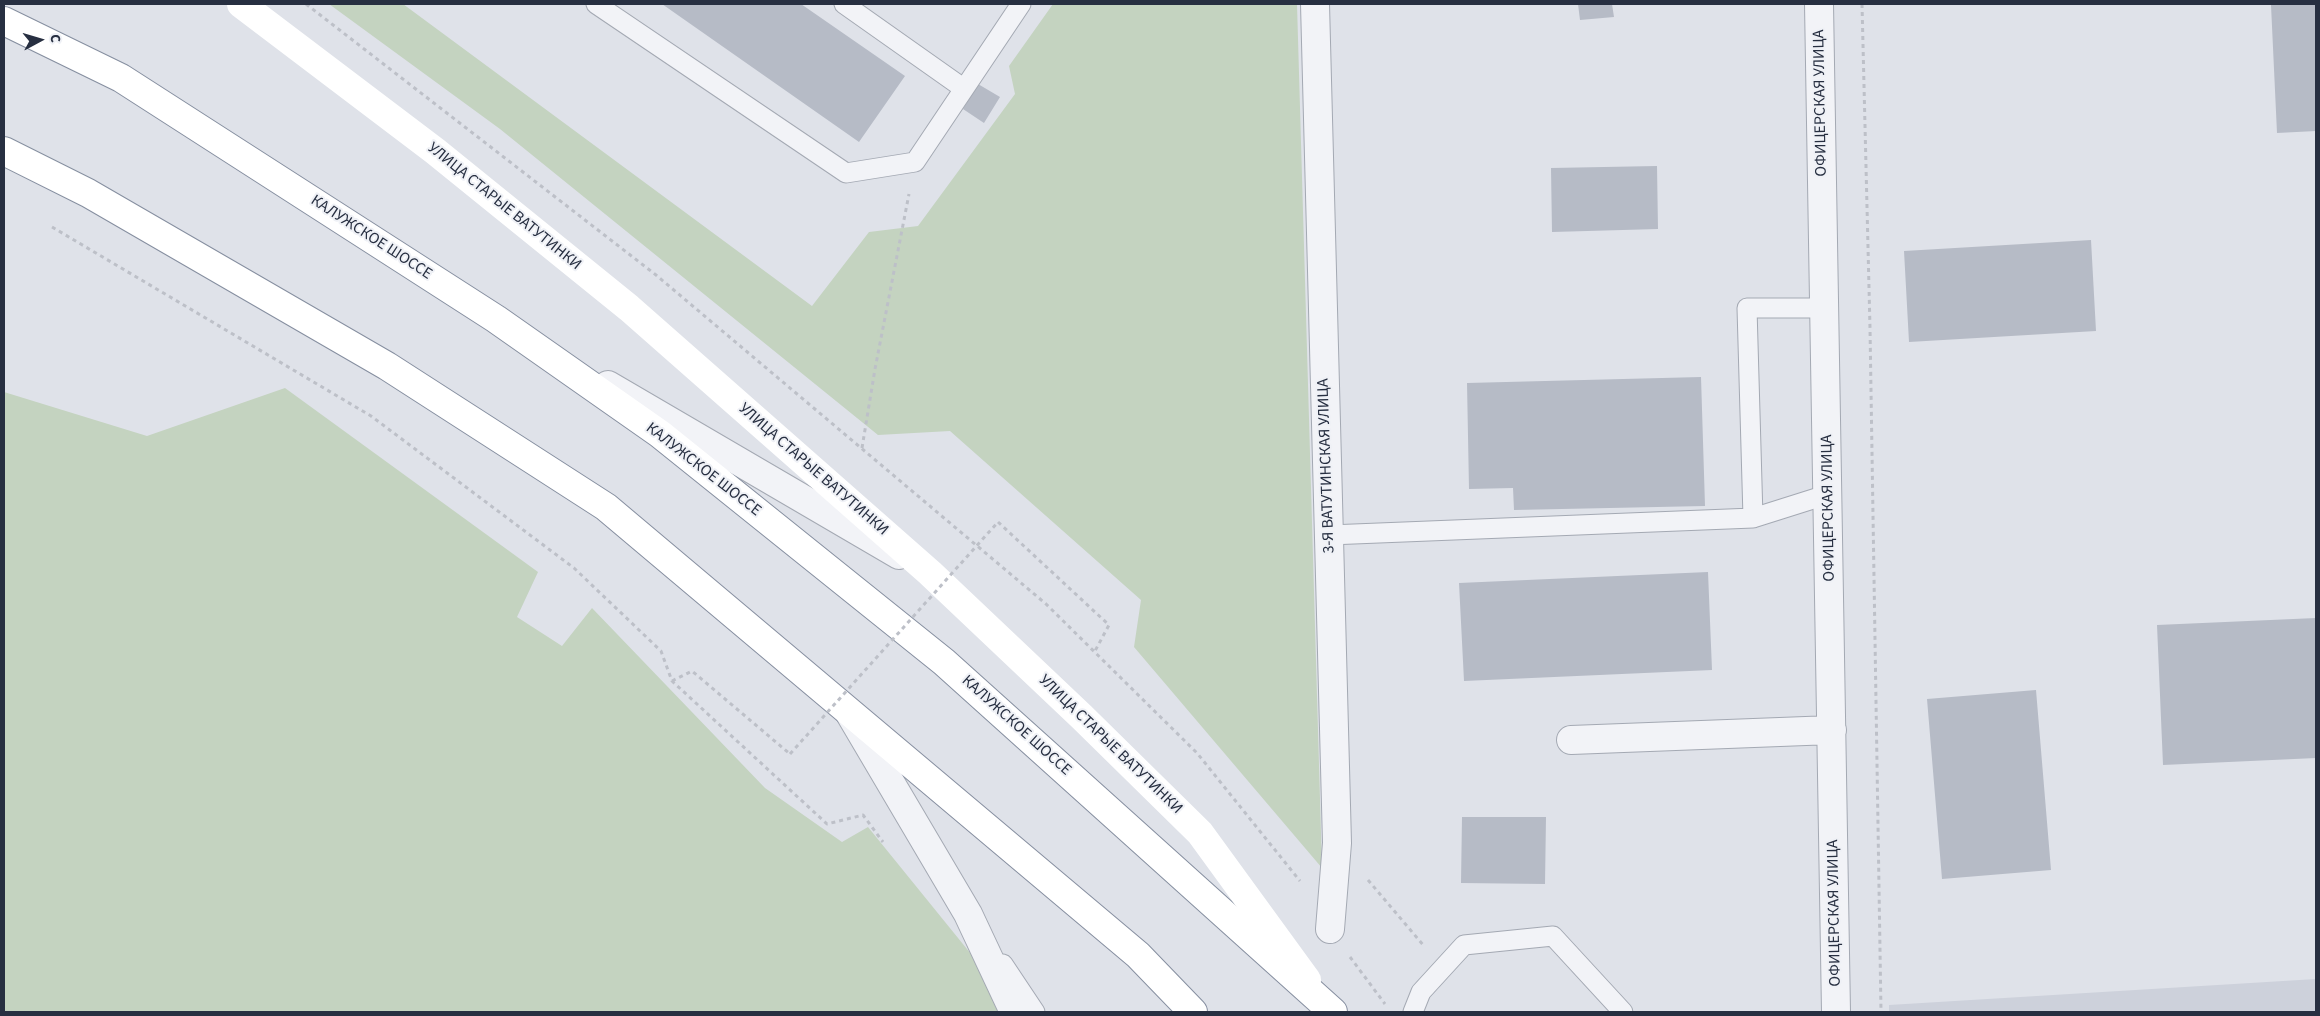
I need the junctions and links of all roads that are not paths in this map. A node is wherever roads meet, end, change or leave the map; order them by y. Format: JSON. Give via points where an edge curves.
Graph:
{"nodes":[{"id":1,"x":241,"y":4,"type":"edge"},
{"id":2,"x":596,"y":4,"type":"edge"},
{"id":3,"x":844,"y":4,"type":"edge"},
{"id":4,"x":1020,"y":4,"type":"edge"},
{"id":5,"x":1315,"y":4,"type":"edge"},
{"id":6,"x":1819,"y":4,"type":"edge"},
{"id":7,"x":4,"y":21,"type":"edge"},
{"id":8,"x":963,"y":88,"type":"junction"},
{"id":9,"x":4,"y":151,"type":"edge"},
{"id":10,"x":1826,"y":308,"type":"junction"},
{"id":11,"x":496,"y":319,"type":"junction"},
{"id":12,"x":1829,"y":494,"type":"junction"},
{"id":13,"x":1752,"y":518,"type":"junction"},
{"id":14,"x":1329,"y":535,"type":"junction"},
{"id":15,"x":930,"y":573,"type":"junction"},
{"id":16,"x":846,"y":708,"type":"junction"},
{"id":17,"x":1832,"y":730,"type":"junction"},
{"id":18,"x":1571,"y":740,"type":"dead end"},
{"id":19,"x":968,"y":914,"type":"junction"},
{"id":20,"x":1330,"y":929,"type":"road end"},
{"id":21,"x":1327,"y":1006,"type":"edge"},
{"id":22,"x":1014,"y":1012,"type":"edge"},
{"id":23,"x":1035,"y":1012,"type":"edge"},
{"id":24,"x":1193,"y":1012,"type":"edge"},
{"id":25,"x":1413,"y":1012,"type":"edge"},
{"id":26,"x":1623,"y":1012,"type":"edge"},
{"id":27,"x":1836,"y":1012,"type":"edge"}],
"edges":[{"from":1,"to":15,"type":"main road","name":"УЛИЦА СТАРЫЕ ВАТУТИНКИ","via":[[435,150],[629,308]]},
{"from":2,"to":8,"type":"lane","via":[[846,173],[915,162]]},
{"from":3,"to":8,"type":"lane"},
{"from":4,"to":8,"type":"lane"},
{"from":5,"to":14,"type":"street","name":"3-Я ВАТУТИНСКАЯ УЛИЦА"},
{"from":6,"to":10,"type":"street","name":"ОФИЦЕРСКАЯ УЛИЦА"},
{"from":7,"to":11,"type":"main road","name":"КАЛУЖСКОЕ ШОССЕ","via":[[121,78]]},
{"from":9,"to":16,"type":"main road","via":[[88,193],[387,366],[606,507]]},
{"from":10,"to":12,"type":"street","name":"ОФИЦЕРСКАЯ УЛИЦА"},
{"from":10,"to":13,"type":"lane","via":[[1747,308]]},
{"from":11,"to":15,"type":"street"},
{"from":11,"to":21,"type":"main road","name":"КАЛУЖСКОЕ ШОССЕ","via":[[660,434],[944,662]]},
{"from":12,"to":13,"type":"lane"},
{"from":12,"to":17,"type":"street","name":"ОФИЦЕРСКАЯ УЛИЦА"},
{"from":13,"to":14,"type":"lane"},
{"from":14,"to":20,"type":"street","name":"3-Я ВАТУТИНСКАЯ УЛИЦА","via":[[1337,844]]},
{"from":15,"to":21,"type":"main road","name":"УЛИЦА СТАРЫЕ ВАТУТИНКИ","via":[[1200,833]]},
{"from":16,"to":19,"type":"street"},
{"from":16,"to":24,"type":"main road","via":[[1138,956]]},
{"from":17,"to":18,"type":"street"},
{"from":17,"to":27,"type":"street","name":"ОФИЦЕРСКАЯ УЛИЦА"},
{"from":19,"to":22,"type":"street"},
{"from":19,"to":23,"type":"lane"},
{"from":25,"to":26,"type":"lane","via":[[1421,992],[1464,945],[1553,936]]}]}
